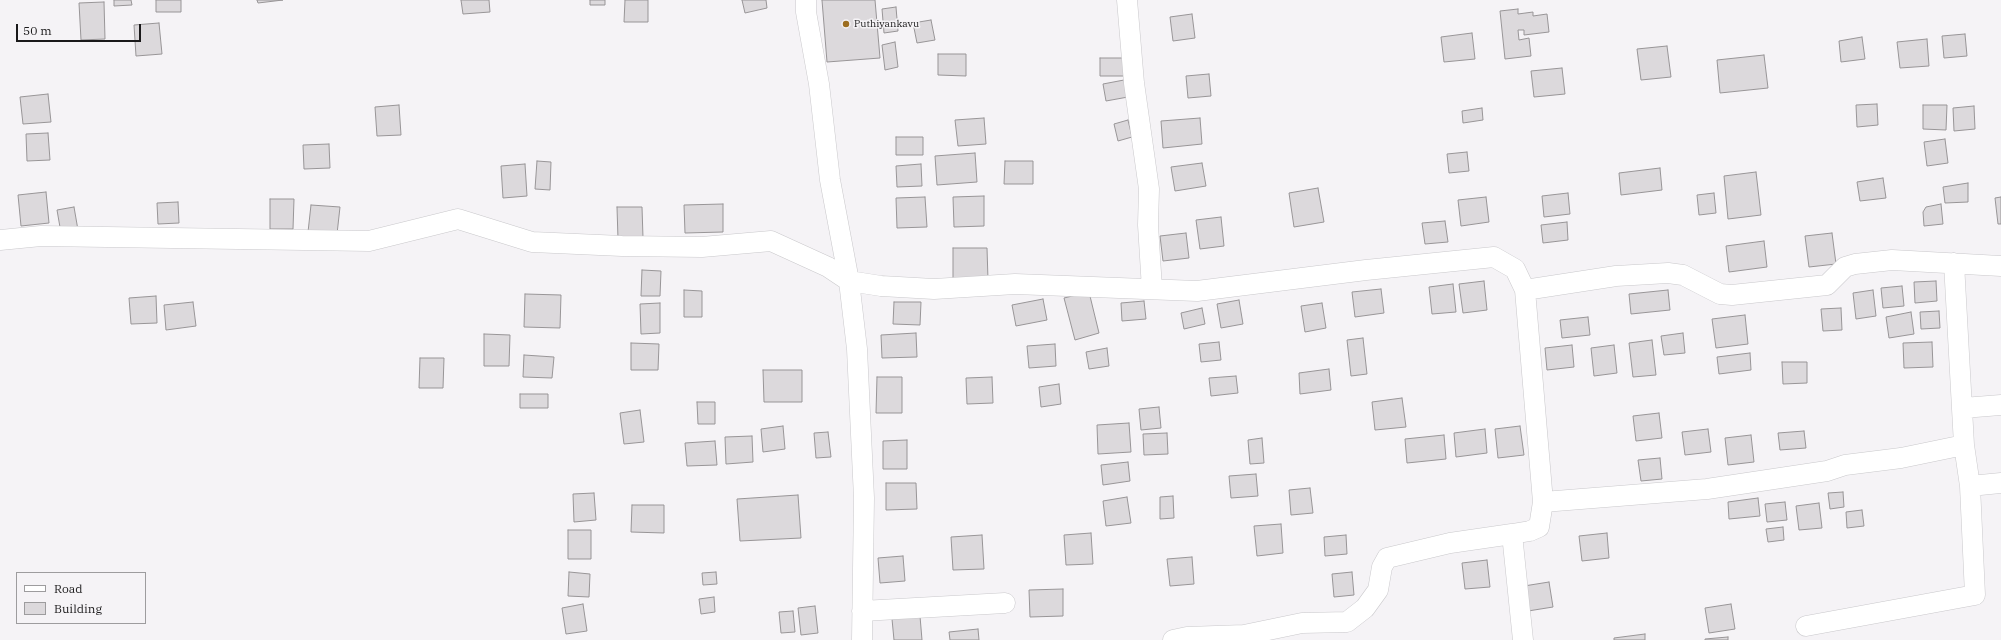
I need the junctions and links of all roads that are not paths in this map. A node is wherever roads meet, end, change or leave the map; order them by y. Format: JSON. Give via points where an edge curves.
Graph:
{"nodes":[{"id":1,"x":806,"y":0,"type":"edge"},
{"id":2,"x":1127,"y":0,"type":"edge"},
{"id":3,"x":0,"y":240,"type":"edge"},
{"id":4,"x":1954,"y":263,"type":"junction"},
{"id":5,"x":2001,"y":266,"type":"edge"},
{"id":6,"x":849,"y":281,"type":"junction"},
{"id":7,"x":1152,"y":289,"type":"junction"},
{"id":8,"x":1525,"y":290,"type":"junction"},
{"id":9,"x":2001,"y":405,"type":"edge"},
{"id":10,"x":1963,"y":408,"type":"junction"},
{"id":11,"x":1964,"y":446,"type":"junction"},
{"id":12,"x":2001,"y":483,"type":"edge"},
{"id":13,"x":1970,"y":486,"type":"junction"},
{"id":14,"x":1543,"y":502,"type":"junction"},
{"id":15,"x":1512,"y":534,"type":"junction"},
{"id":16,"x":1005,"y":603,"type":"dead end"},
{"id":17,"x":862,"y":611,"type":"junction"},
{"id":18,"x":1806,"y":626,"type":"dead end"},
{"id":19,"x":862,"y":640,"type":"edge"},
{"id":20,"x":1173,"y":640,"type":"edge"},
{"id":21,"x":1523,"y":640,"type":"edge"}],
"edges":[{"from":1,"to":6,"type":"street","via":[[830,180]]},
{"from":2,"to":7,"type":"street","via":[[1134,83],[1149,189],[1148,224]]},
{"from":3,"to":6,"type":"street","via":[[41,236],[369,241],[458,220],[532,242],[702,247],[771,241],[828,267]]},
{"from":4,"to":5,"type":"street"},
{"from":4,"to":8,"type":"street","via":[[1892,260],[1855,264],[1846,267],[1827,285],[1732,294],[1720,294],[1683,275],[1668,273],[1616,276]]},
{"from":4,"to":10,"type":"street"},
{"from":6,"to":7,"type":"street","via":[[934,289],[1015,284]]},
{"from":6,"to":17,"type":"street","via":[[857,349],[864,498]]},
{"from":7,"to":8,"type":"street","via":[[1197,291],[1494,257],[1515,269]]},
{"from":8,"to":14,"type":"street"},
{"from":9,"to":10,"type":"street"},
{"from":10,"to":11,"type":"street"},
{"from":11,"to":13,"type":"street"},
{"from":11,"to":14,"type":"street","via":[[1902,458],[1845,465],[1827,471],[1707,489]]},
{"from":12,"to":13,"type":"street"},
{"from":13,"to":18,"type":"street","via":[[1975,594]]},
{"from":14,"to":15,"type":"street","via":[[1539,527]]},
{"from":15,"to":20,"type":"street","via":[[1450,543],[1387,558],[1382,567],[1378,590],[1365,608],[1347,622],[1302,624],[1244,635],[1187,637]]},
{"from":15,"to":21,"type":"street"},
{"from":16,"to":17,"type":"street"},
{"from":17,"to":19,"type":"street"}]}
